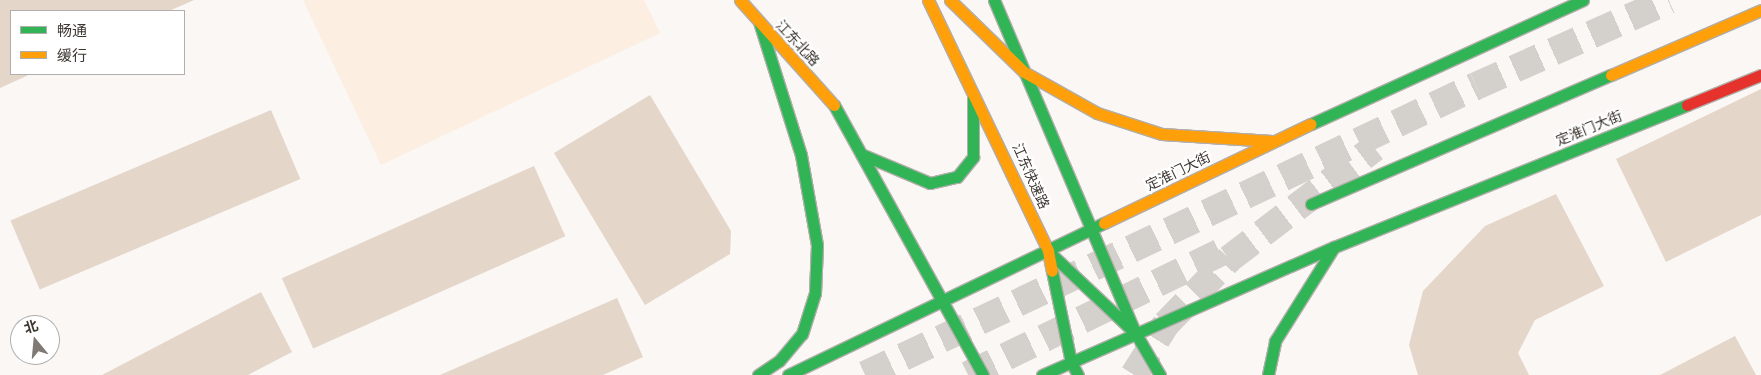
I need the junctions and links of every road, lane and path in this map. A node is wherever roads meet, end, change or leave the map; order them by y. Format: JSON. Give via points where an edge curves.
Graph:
{"nodes":[{"id":1,"x":740,"y":0,"type":"edge"},
{"id":2,"x":928,"y":0,"type":"edge"},
{"id":3,"x":950,"y":0,"type":"edge"},
{"id":4,"x":994,"y":0,"type":"edge"},
{"id":5,"x":1584,"y":0,"type":"edge"},
{"id":6,"x":1761,"y":10,"type":"edge"},
{"id":7,"x":759,"y":22,"type":"junction"},
{"id":8,"x":1024,"y":72,"type":"junction"},
{"id":9,"x":1761,"y":75,"type":"edge"},
{"id":10,"x":972,"y":84,"type":"junction"},
{"id":11,"x":1274,"y":141,"type":"junction"},
{"id":12,"x":861,"y":154,"type":"junction"},
{"id":13,"x":1311,"y":204,"type":"dead end"},
{"id":14,"x":1091,"y":230,"type":"junction"},
{"id":15,"x":1334,"y":247,"type":"junction"},
{"id":16,"x":1048,"y":251,"type":"junction"},
{"id":17,"x":946,"y":302,"type":"junction"},
{"id":18,"x":1136,"y":334,"type":"junction"},
{"id":19,"x":1071,"y":362,"type":"junction"},
{"id":20,"x":758,"y":375,"type":"edge"},
{"id":21,"x":788,"y":375,"type":"edge"},
{"id":22,"x":983,"y":375,"type":"edge"},
{"id":23,"x":1042,"y":375,"type":"edge"},
{"id":24,"x":1078,"y":375,"type":"edge"},
{"id":25,"x":1160,"y":375,"type":"edge"},
{"id":26,"x":1268,"y":375,"type":"edge"}],
"edges":[{"from":1,"to":7,"type":"main road","name":"江东北路"},
{"from":2,"to":10,"type":"main road","name":"江东快速路"},
{"from":3,"to":8,"type":"main road"},
{"from":4,"to":8,"type":"main road"},
{"from":5,"to":11,"type":"main road","name":"定淮门大街"},
{"from":6,"to":13,"type":"main road"},
{"from":7,"to":12,"type":"main road","name":"江东北路","via":[[834,105]]},
{"from":7,"to":20,"type":"main road","via":[[800,155],[817,245],[815,293],[802,334],[779,361]]},
{"from":8,"to":11,"type":"main road","via":[[1097,113],[1162,134]]},
{"from":8,"to":14,"type":"main road"},
{"from":9,"to":15,"type":"main road","name":"定淮门大街"},
{"from":10,"to":12,"type":"main road","via":[[973,157],[957,177],[930,183],[914,180]]},
{"from":10,"to":16,"type":"main road","name":"江东快速路"},
{"from":11,"to":14,"type":"main road","name":"定淮门大街"},
{"from":12,"to":17,"type":"main road"},
{"from":14,"to":16,"type":"main road","name":"定淮门大街"},
{"from":14,"to":18,"type":"main road"},
{"from":15,"to":18,"type":"main road","name":"定淮门大街"},
{"from":15,"to":26,"type":"main road","via":[[1275,341]]},
{"from":16,"to":17,"type":"main road","name":"定淮门大街"},
{"from":16,"to":18,"type":"main road"},
{"from":16,"to":19,"type":"main road","name":"江东快速路"},
{"from":17,"to":21,"type":"main road","name":"定淮门大街"},
{"from":17,"to":22,"type":"main road"},
{"from":18,"to":19,"type":"main road","name":"定淮门大街"},
{"from":18,"to":25,"type":"main road"},
{"from":19,"to":23,"type":"main road","name":"定淮门大街"},
{"from":19,"to":24,"type":"main road","name":"江东快速路"}]}
